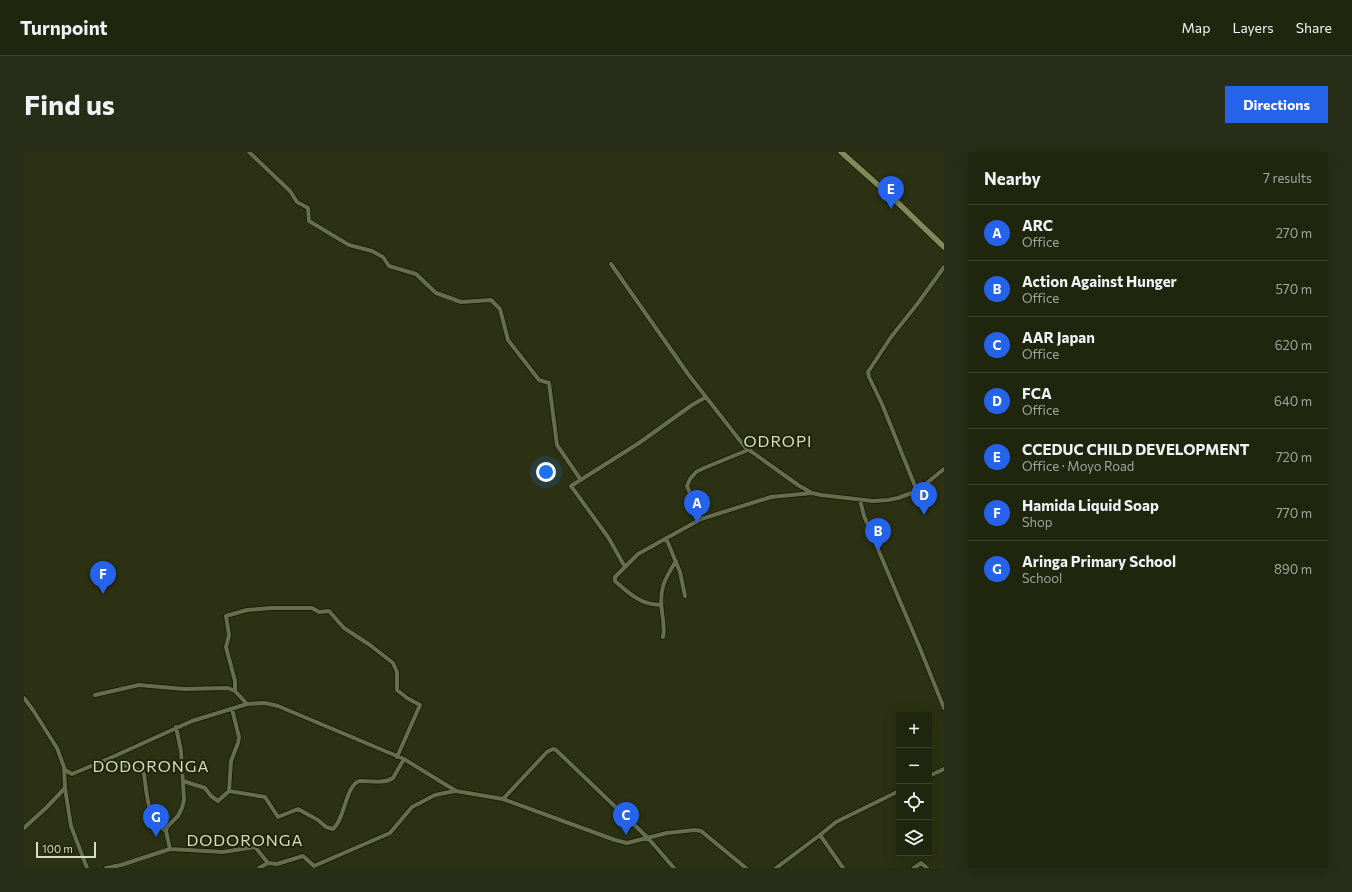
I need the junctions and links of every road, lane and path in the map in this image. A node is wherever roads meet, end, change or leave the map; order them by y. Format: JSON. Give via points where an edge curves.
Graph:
{"nodes":[{"id":1,"x":249,"y":152,"type":"edge"},
{"id":2,"x":841,"y":152,"type":"edge"},
{"id":3,"x":944,"y":247,"type":"edge"},
{"id":4,"x":611,"y":264,"type":"dead end"},
{"id":5,"x":944,"y":267,"type":"edge"},
{"id":6,"x":706,"y":397,"type":"junction"},
{"id":7,"x":748,"y":450,"type":"junction"},
{"id":8,"x":944,"y":470,"type":"edge"},
{"id":9,"x":581,"y":480,"type":"junction"},
{"id":10,"x":917,"y":491,"type":"junction"},
{"id":11,"x":812,"y":493,"type":"junction"},
{"id":12,"x":860,"y":500,"type":"junction"},
{"id":13,"x":701,"y":520,"type":"junction"},
{"id":14,"x":666,"y":538,"type":"junction"},
{"id":15,"x":676,"y":561,"type":"junction"},
{"id":16,"x":625,"y":567,"type":"junction"},
{"id":17,"x":685,"y":596,"type":"dead end"},
{"id":18,"x":661,"y":605,"type":"junction"},
{"id":19,"x":663,"y":637,"type":"dead end"},
{"id":20,"x":235,"y":691,"type":"junction"},
{"id":21,"x":95,"y":695,"type":"dead end"},
{"id":22,"x":24,"y":698,"type":"edge"},
{"id":23,"x":247,"y":704,"type":"junction"},
{"id":24,"x":944,"y":708,"type":"edge"},
{"id":25,"x":232,"y":709,"type":"junction"},
{"id":26,"x":176,"y":727,"type":"junction"},
{"id":27,"x":397,"y":757,"type":"junction"},
{"id":28,"x":108,"y":760,"type":"junction"},
{"id":29,"x":404,"y":760,"type":"junction"},
{"id":30,"x":64,"y":767,"type":"junction"},
{"id":31,"x":944,"y":768,"type":"edge"},
{"id":32,"x":72,"y":774,"type":"junction"},
{"id":33,"x":932,"y":774,"type":"edge"},
{"id":34,"x":183,"y":781,"type":"junction"},
{"id":35,"x":65,"y":786,"type":"junction"},
{"id":36,"x":229,"y":791,"type":"junction"},
{"id":37,"x":456,"y":791,"type":"junction"},
{"id":38,"x":896,"y":792,"type":"edge"},
{"id":39,"x":503,"y":799,"type":"junction"},
{"id":40,"x":24,"y":828,"type":"edge"},
{"id":41,"x":166,"y":831,"type":"junction"},
{"id":42,"x":820,"y":835,"type":"junction"},
{"id":43,"x":648,"y":838,"type":"junction"},
{"id":44,"x":170,"y":849,"type":"junction"},
{"id":45,"x":268,"y":863,"type":"junction"},
{"id":46,"x":316,"y":867,"type":"edge"},
{"id":47,"x":87,"y":868,"type":"edge"},
{"id":48,"x":106,"y":868,"type":"edge"},
{"id":49,"x":259,"y":868,"type":"edge"},
{"id":50,"x":674,"y":868,"type":"edge"},
{"id":51,"x":746,"y":868,"type":"edge"},
{"id":52,"x":776,"y":868,"type":"edge"},
{"id":53,"x":843,"y":868,"type":"edge"},
{"id":54,"x":914,"y":868,"type":"edge"},
{"id":55,"x":927,"y":868,"type":"edge"}],
"edges":[{"from":1,"to":9,"type":"street","via":[[290,191],[297,202],[308,208],[309,221],[349,245],[372,251],[390,266],[416,274],[436,294],[461,302],[491,300],[500,309],[508,340],[539,380],[549,383],[557,445]]},
{"from":2,"to":3,"type":"main road"},
{"from":4,"to":6,"type":"street"},
{"from":5,"to":10,"type":"street","via":[[868,372]]},
{"from":6,"to":7,"type":"street"},
{"from":6,"to":9,"type":"street"},
{"from":7,"to":11,"type":"street"},
{"from":7,"to":13,"type":"street","via":[[704,468],[692,476],[688,486]]},
{"from":8,"to":10,"type":"street"},
{"from":9,"to":16,"type":"street","via":[[571,486],[608,537]]},
{"from":10,"to":12,"type":"street","via":[[888,500]]},
{"from":11,"to":12,"type":"street"},
{"from":11,"to":13,"type":"street","via":[[771,497]]},
{"from":12,"to":24,"type":"street","via":[[864,516]]},
{"from":13,"to":14,"type":"street"},
{"from":14,"to":15,"type":"street"},
{"from":14,"to":16,"type":"street","via":[[638,554]]},
{"from":15,"to":17,"type":"street"},
{"from":15,"to":18,"type":"street","via":[[663,583]]},
{"from":16,"to":18,"type":"street","via":[[615,577],[615,581],[642,601]]},
{"from":18,"to":19,"type":"street","via":[[665,630]]},
{"from":20,"to":21,"type":"street","via":[[228,688],[184,689],[139,685]]},
{"from":20,"to":23,"type":"street"},
{"from":20,"to":27,"type":"street","via":[[235,681],[226,647],[229,635],[226,616],[247,610],[271,608],[312,608],[319,612],[329,611],[344,628],[393,663],[397,672],[397,690],[420,705]]},
{"from":22,"to":30,"type":"street","via":[[58,748]]},
{"from":23,"to":25,"type":"street"},
{"from":23,"to":27,"type":"street","via":[[265,703],[278,706]]},
{"from":25,"to":26,"type":"street"},
{"from":25,"to":36,"type":"street","via":[[239,737],[231,761]]},
{"from":26,"to":28,"type":"street"},
{"from":26,"to":34,"type":"street"},
{"from":27,"to":29,"type":"street"},
{"from":28,"to":32,"type":"street"},
{"from":28,"to":41,"type":"street","via":[[142,771],[151,814],[159,827]]},
{"from":29,"to":36,"type":"street","via":[[391,780],[356,782],[339,821],[332,830],[298,809],[278,817],[267,799],[262,796]]},
{"from":29,"to":37,"type":"street"},
{"from":30,"to":32,"type":"street"},
{"from":30,"to":35,"type":"street"},
{"from":31,"to":33,"type":"street"},
{"from":32,"to":35,"type":"street"},
{"from":34,"to":36,"type":"street","via":[[205,788],[210,796],[218,801]]},
{"from":34,"to":41,"type":"street","via":[[182,808]]},
{"from":35,"to":40,"type":"street","via":[[48,808]]},
{"from":35,"to":47,"type":"street","via":[[71,826]]},
{"from":37,"to":39,"type":"street"},
{"from":37,"to":46,"type":"street","via":[[435,795],[412,807],[390,833]]},
{"from":38,"to":42,"type":"street","via":[[836,822]]},
{"from":39,"to":43,"type":"street","via":[[615,840],[628,843]]},
{"from":39,"to":43,"type":"street","via":[[547,752],[553,749]]},
{"from":41,"to":44,"type":"street"},
{"from":42,"to":52,"type":"street"},
{"from":42,"to":53,"type":"street"},
{"from":43,"to":50,"type":"street"},
{"from":43,"to":51,"type":"street","via":[[667,833],[701,831]]},
{"from":44,"to":45,"type":"street","via":[[223,852],[255,847]]},
{"from":44,"to":48,"type":"street"},
{"from":45,"to":46,"type":"street","via":[[277,864],[303,856]]},
{"from":45,"to":49,"type":"street"},
{"from":54,"to":55,"type":"street","via":[[922,863]]}]}
